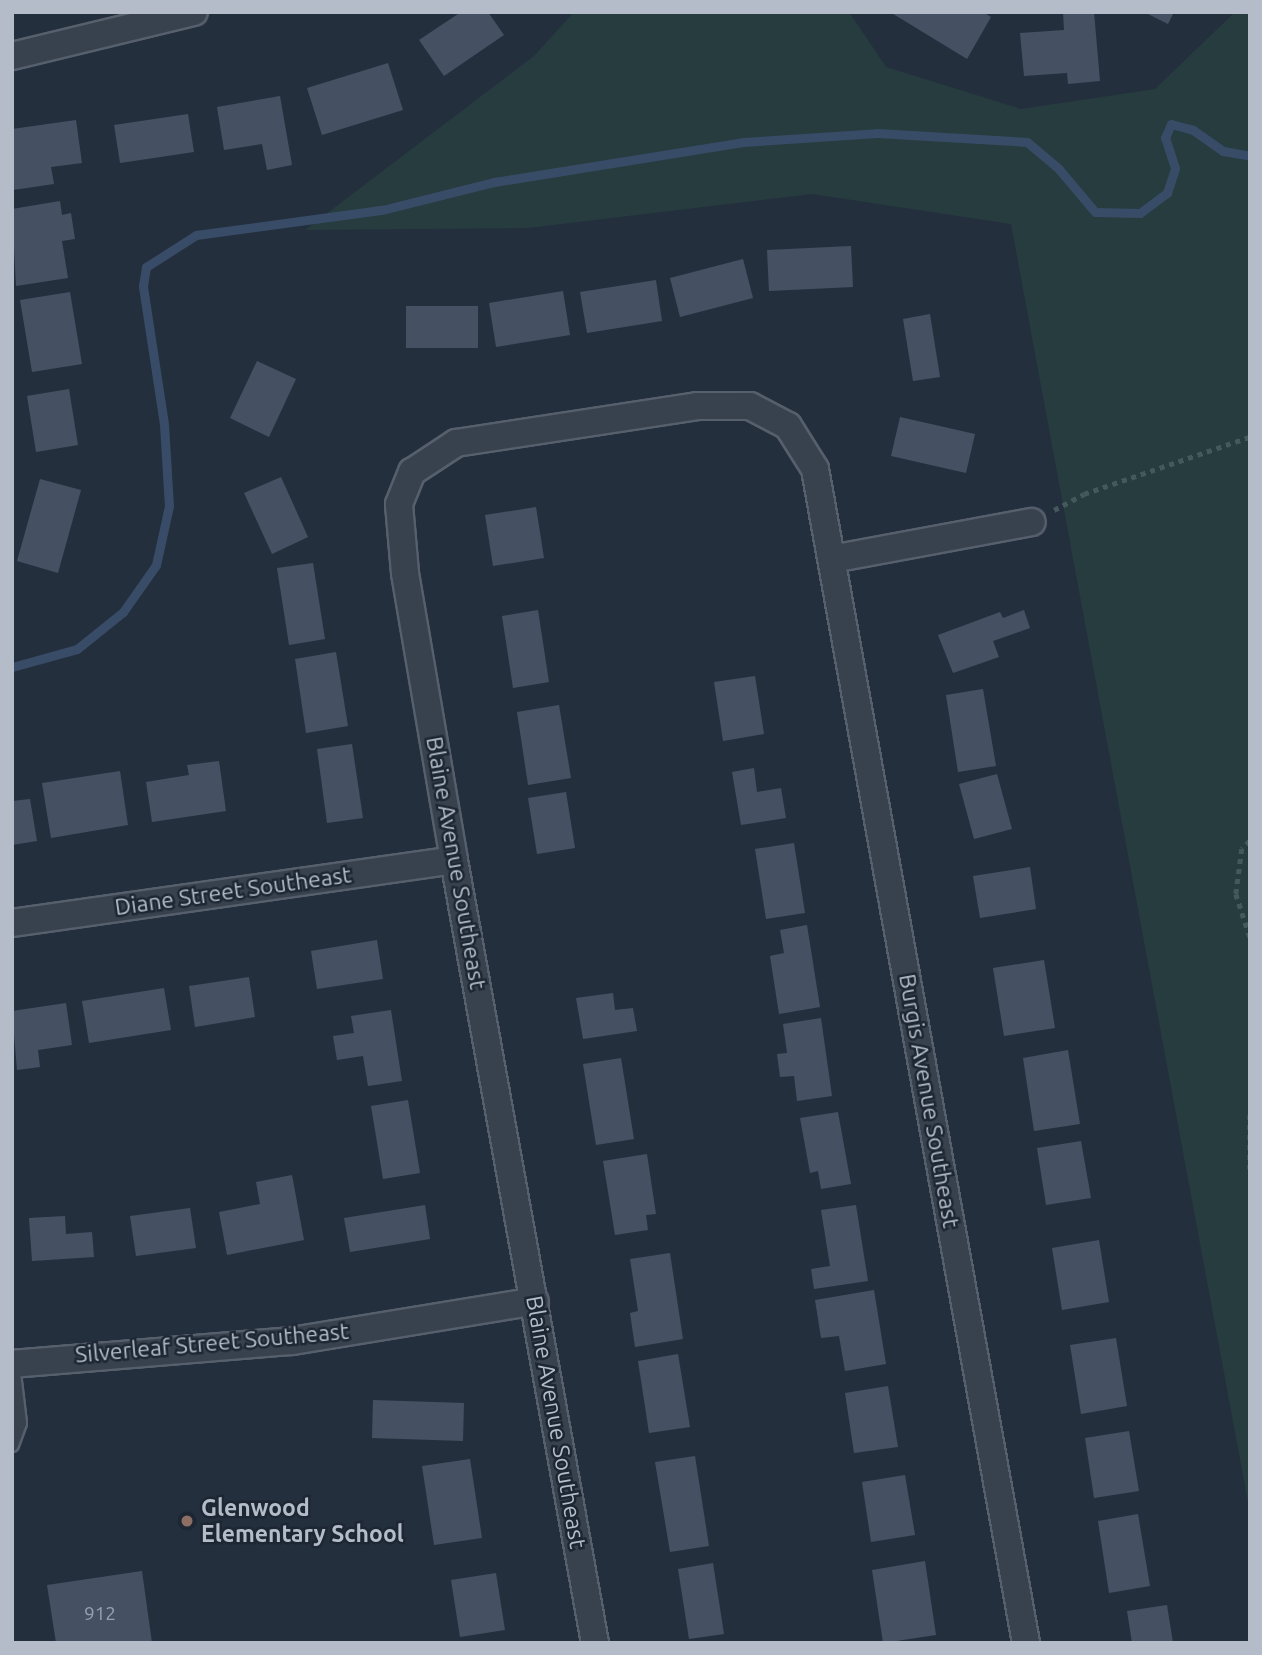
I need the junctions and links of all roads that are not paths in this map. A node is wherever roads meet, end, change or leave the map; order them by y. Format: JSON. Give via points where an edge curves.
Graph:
{"nodes":[{"id":1,"x":194,"y":12,"type":"edge"},
{"id":2,"x":12,"y":55,"type":"edge"},
{"id":3,"x":788,"y":426,"type":"joint"},
{"id":4,"x":1032,"y":522,"type":"road end"},
{"id":5,"x":832,"y":559,"type":"junction"},
{"id":6,"x":454,"y":860,"type":"junction"},
{"id":7,"x":12,"y":923,"type":"edge"},
{"id":8,"x":535,"y":1301,"type":"junction"},
{"id":9,"x":13,"y":1364,"type":"edge"},
{"id":10,"x":12,"y":1445,"type":"edge"},
{"id":11,"x":595,"y":1643,"type":"edge"},
{"id":12,"x":1026,"y":1643,"type":"edge"}],
"edges":[{"from":1,"to":2,"type":"street"},
{"from":3,"to":5,"type":"street","name":"Burgis Avenue Southeast","via":[[815,469]]},
{"from":3,"to":6,"type":"street","name":"Blaine Avenue Southeast","via":[[750,406],[698,406],[456,443],[412,472],[399,504],[405,573]]},
{"from":4,"to":5,"type":"street"},
{"from":5,"to":12,"type":"street","name":"Burgis Avenue Southeast"},
{"from":6,"to":7,"type":"street","name":"Diane Street Southeast"},
{"from":6,"to":8,"type":"street","name":"Blaine Avenue Southeast"},
{"from":8,"to":9,"type":"street","name":"Silverleaf Street Southeast","via":[[292,1341]]},
{"from":8,"to":11,"type":"street","name":"Blaine Avenue Southeast"},
{"from":9,"to":10,"type":"lane","via":[[20,1423]]}]}
